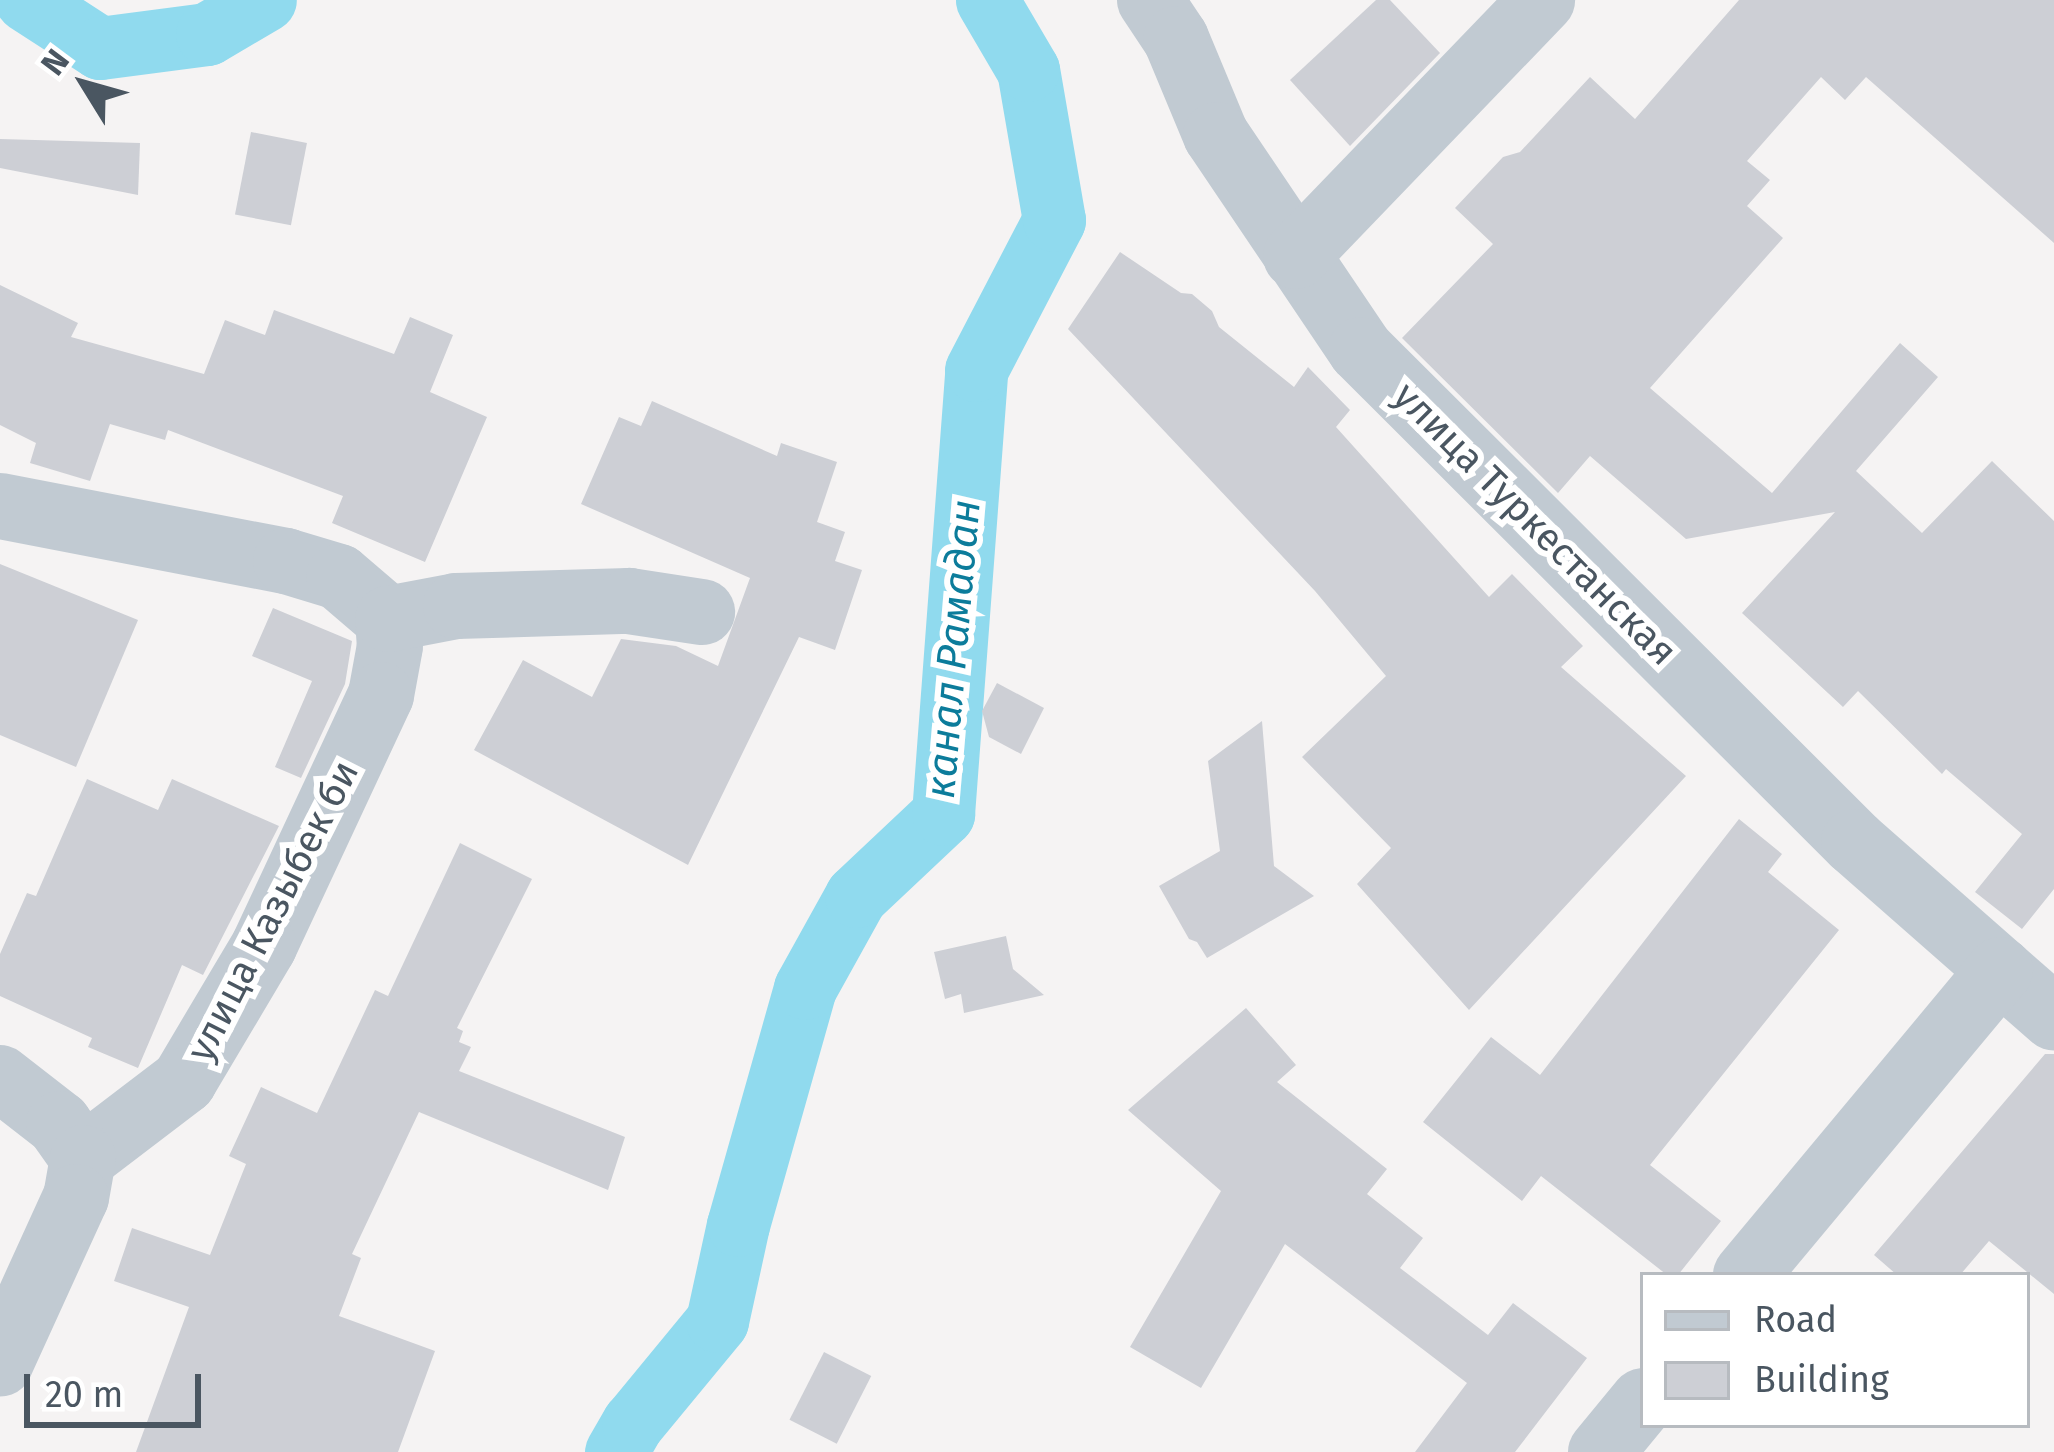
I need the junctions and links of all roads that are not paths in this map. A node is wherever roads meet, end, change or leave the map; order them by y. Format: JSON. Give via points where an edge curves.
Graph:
{"nodes":[{"id":1,"x":1150,"y":0,"type":"edge"},
{"id":2,"x":1542,"y":0,"type":"edge"},
{"id":3,"x":1296,"y":256,"type":"junction"},
{"id":4,"x":0,"y":506,"type":"edge"},
{"id":5,"x":702,"y":612,"type":"dead end"},
{"id":6,"x":388,"y":619,"type":"junction"},
{"id":7,"x":2000,"y":970,"type":"junction"},
{"id":8,"x":2054,"y":1018,"type":"edge"},
{"id":9,"x":0,"y":1078,"type":"edge"},
{"id":10,"x":83,"y":1158,"type":"junction"},
{"id":11,"x":1748,"y":1272,"type":"edge"},
{"id":12,"x":0,"y":1364,"type":"edge"},
{"id":13,"x":1640,"y":1405,"type":"edge"},
{"id":14,"x":1601,"y":1452,"type":"edge"}],
"edges":[{"from":1,"to":3,"type":"street","name":"улица Туркестанская","via":[[1176,39],[1216,135]]},
{"from":2,"to":3,"type":"street"},
{"from":3,"to":7,"type":"street","name":"улица Туркестанская","via":[[1361,350],[1596,590],[1854,842]]},
{"from":4,"to":6,"type":"street","via":[[286,561],[339,577]]},
{"from":5,"to":6,"type":"street","via":[[628,601],[456,606]]},
{"from":6,"to":10,"type":"street","name":"улица Казыбек би","via":[[381,695],[264,946],[184,1081]]},
{"from":7,"to":8,"type":"street","name":"улица Туркестанская"},
{"from":7,"to":11,"type":"street"},
{"from":9,"to":10,"type":"street","via":[[58,1124]]},
{"from":10,"to":12,"type":"street","via":[[76,1197]]},
{"from":13,"to":14,"type":"street"}]}
